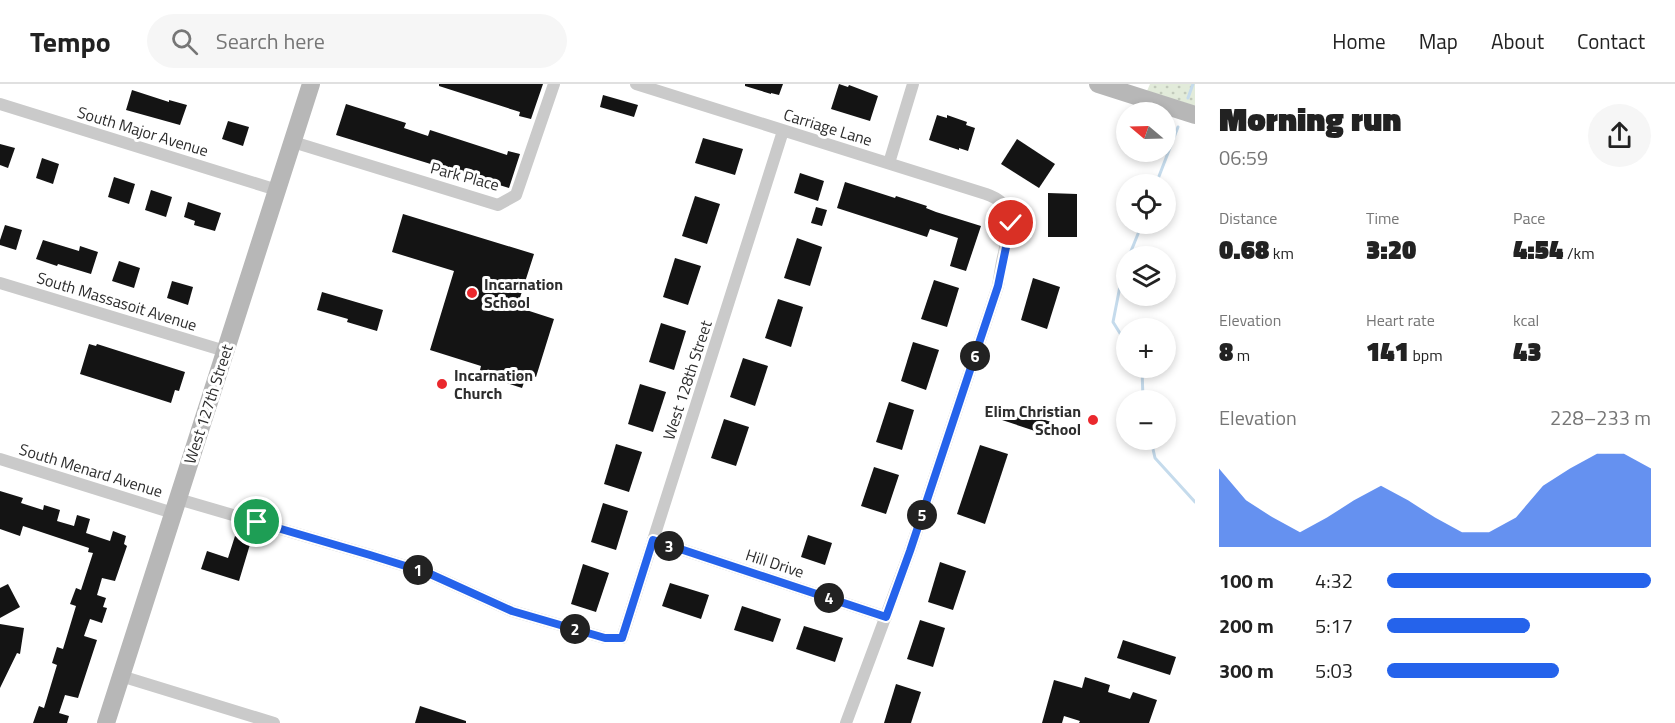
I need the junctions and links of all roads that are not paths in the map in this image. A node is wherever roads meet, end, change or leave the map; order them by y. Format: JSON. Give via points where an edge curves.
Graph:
{"nodes":[{"id":1,"x":311,"y":84,"type":"edge"},
{"id":2,"x":554,"y":84,"type":"edge"},
{"id":3,"x":636,"y":84,"type":"edge"},
{"id":4,"x":913,"y":84,"type":"edge"},
{"id":5,"x":1098,"y":84,"type":"edge"},
{"id":6,"x":0,"y":104,"type":"edge"},
{"id":7,"x":1195,"y":115,"type":"edge"},
{"id":8,"x":783,"y":131,"type":"junction"},
{"id":9,"x":292,"y":142,"type":"junction"},
{"id":10,"x":889,"y":163,"type":"junction"},
{"id":11,"x":277,"y":190,"type":"junction"},
{"id":12,"x":0,"y":283,"type":"edge"},
{"id":13,"x":225,"y":351,"type":"junction"},
{"id":14,"x":0,"y":459,"type":"edge"},
{"id":15,"x":175,"y":506,"type":"junction"},
{"id":16,"x":653,"y":540,"type":"junction"},
{"id":17,"x":886,"y":617,"type":"junction"},
{"id":18,"x":622,"y":638,"type":"joint"},
{"id":19,"x":121,"y":676,"type":"junction"},
{"id":20,"x":105,"y":723,"type":"edge"},
{"id":21,"x":274,"y":723,"type":"edge"},
{"id":22,"x":846,"y":723,"type":"edge"}],
"edges":[{"from":1,"to":9,"type":"main road","name":"West 127th Street"},
{"from":2,"to":9,"type":"street","name":"Park Place","via":[[516,195],[498,205]]},
{"from":3,"to":8,"type":"street","name":"Carriage Lane"},
{"from":4,"to":10,"type":"street"},
{"from":5,"to":7,"type":"main road"},
{"from":6,"to":11,"type":"street","name":"South Major Avenue"},
{"from":8,"to":10,"type":"street","name":"Carriage Lane"},
{"from":8,"to":16,"type":"street","name":"West 128th Street"},
{"from":9,"to":11,"type":"main road","name":"West 127th Street"},
{"from":10,"to":17,"type":"street","name":"Carriage Lane","via":[[994,197],[1006,209],[1011,223],[998,286]]},
{"from":11,"to":13,"type":"main road","name":"West 127th Street"},
{"from":12,"to":13,"type":"street","name":"South Massasoit Avenue"},
{"from":13,"to":15,"type":"main road","name":"West 127th Street"},
{"from":14,"to":15,"type":"street","name":"South Menard Avenue"},
{"from":15,"to":18,"type":"street","name":"South Menard Avenue","via":[[419,570],[512,611],[605,638]]},
{"from":15,"to":19,"type":"main road","name":"West 127th Street"},
{"from":16,"to":17,"type":"street","name":"Hill Drive"},
{"from":16,"to":18,"type":"street","name":"West 128th Street"},
{"from":17,"to":22,"type":"street"},
{"from":19,"to":20,"type":"main road","name":"West 127th Street"},
{"from":19,"to":21,"type":"street"}]}
